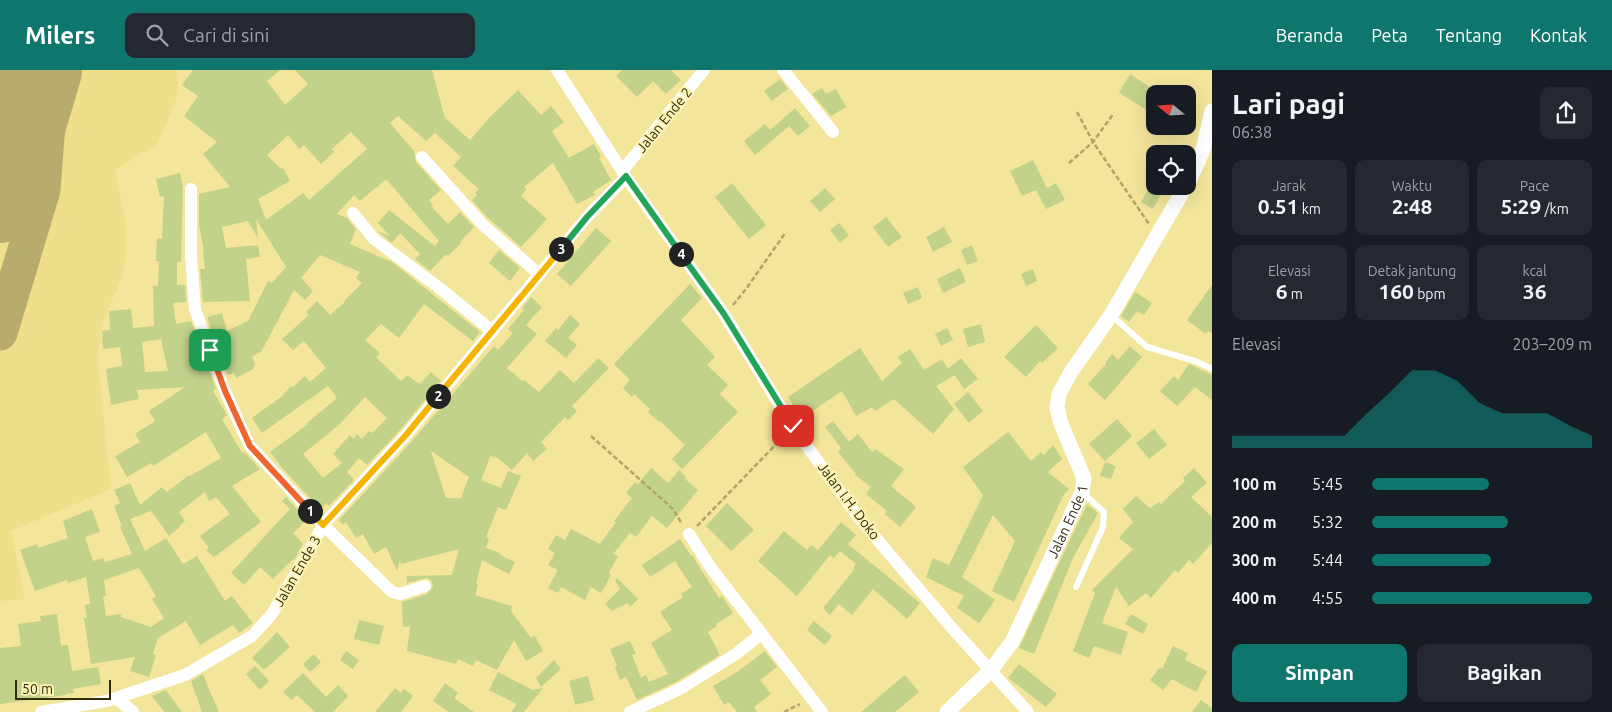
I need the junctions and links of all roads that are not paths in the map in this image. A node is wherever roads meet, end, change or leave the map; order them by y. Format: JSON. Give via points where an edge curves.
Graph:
{"nodes":[{"id":1,"x":557,"y":70,"type":"edge"},
{"id":2,"x":704,"y":70,"type":"edge"},
{"id":3,"x":783,"y":70,"type":"edge"},
{"id":4,"x":1212,"y":111,"type":"edge"},
{"id":5,"x":833,"y":132,"type":"dead end"},
{"id":6,"x":422,"y":157,"type":"dead end"},
{"id":7,"x":1196,"y":165,"type":"edge"},
{"id":8,"x":624,"y":173,"type":"junction"},
{"id":9,"x":191,"y":189,"type":"dead end"},
{"id":10,"x":1181,"y":195,"type":"edge"},
{"id":11,"x":353,"y":212,"type":"dead end"},
{"id":12,"x":539,"y":274,"type":"junction"},
{"id":13,"x":1111,"y":315,"type":"junction"},
{"id":14,"x":492,"y":331,"type":"junction"},
{"id":15,"x":1212,"y":369,"type":"edge"},
{"id":16,"x":1082,"y":492,"type":"junction"},
{"id":17,"x":323,"y":525,"type":"junction"},
{"id":18,"x":689,"y":534,"type":"road end"},
{"id":19,"x":425,"y":586,"type":"dead end"},
{"id":20,"x":1076,"y":587,"type":"dead end"},
{"id":21,"x":761,"y":634,"type":"junction"},
{"id":22,"x":991,"y":670,"type":"junction"},
{"id":23,"x":116,"y":698,"type":"junction"},
{"id":24,"x":41,"y":712,"type":"edge"},
{"id":25,"x":133,"y":712,"type":"edge"},
{"id":26,"x":630,"y":712,"type":"edge"},
{"id":27,"x":822,"y":712,"type":"edge"},
{"id":28,"x":946,"y":712,"type":"edge"},
{"id":29,"x":1028,"y":712,"type":"edge"}],
"edges":[{"from":1,"to":8,"type":"street","name":"Jalan I.H. Doko"},
{"from":2,"to":8,"type":"street","name":"Jalan Ende 2"},
{"from":3,"to":5,"type":"street"},
{"from":4,"to":7,"type":"street","name":"Jalan Ende 1"},
{"from":6,"to":12,"type":"street","via":[[483,225]]},
{"from":8,"to":12,"type":"street","name":"Jalan Ende 3"},
{"from":8,"to":22,"type":"street","name":"Jalan I.H. Doko","via":[[724,314],[793,426],[860,519]]},
{"from":9,"to":17,"type":"street","via":[[190,256],[194,303],[225,391],[250,446]]},
{"from":10,"to":13,"type":"street","name":"Jalan Ende 1"},
{"from":11,"to":14,"type":"street","via":[[374,239]]},
{"from":12,"to":14,"type":"street","name":"Jalan Ende 3"},
{"from":13,"to":15,"type":"lane","via":[[1147,347]]},
{"from":13,"to":16,"type":"street","name":"Jalan Ende 1","via":[[1059,394],[1062,424],[1084,478]]},
{"from":14,"to":17,"type":"street","name":"Jalan Ende 3","via":[[406,435]]},
{"from":16,"to":20,"type":"lane","via":[[1104,512],[1104,518],[1103,528]]},
{"from":16,"to":22,"type":"street","name":"Jalan Ende 1","via":[[1012,642]]},
{"from":17,"to":19,"type":"street","via":[[392,592],[400,594]]},
{"from":17,"to":23,"type":"street","name":"Jalan Ende 3","via":[[272,614],[252,636],[185,674]]},
{"from":18,"to":21,"type":"street","via":[[710,568]]},
{"from":21,"to":26,"type":"street","via":[[736,654],[680,689]]},
{"from":21,"to":27,"type":"street"},
{"from":22,"to":28,"type":"street","name":"Jalan Ende 1"},
{"from":22,"to":29,"type":"street","name":"Jalan I.H. Doko"},
{"from":23,"to":24,"type":"street","name":"Jalan Ende 3"},
{"from":23,"to":25,"type":"street"}]}
